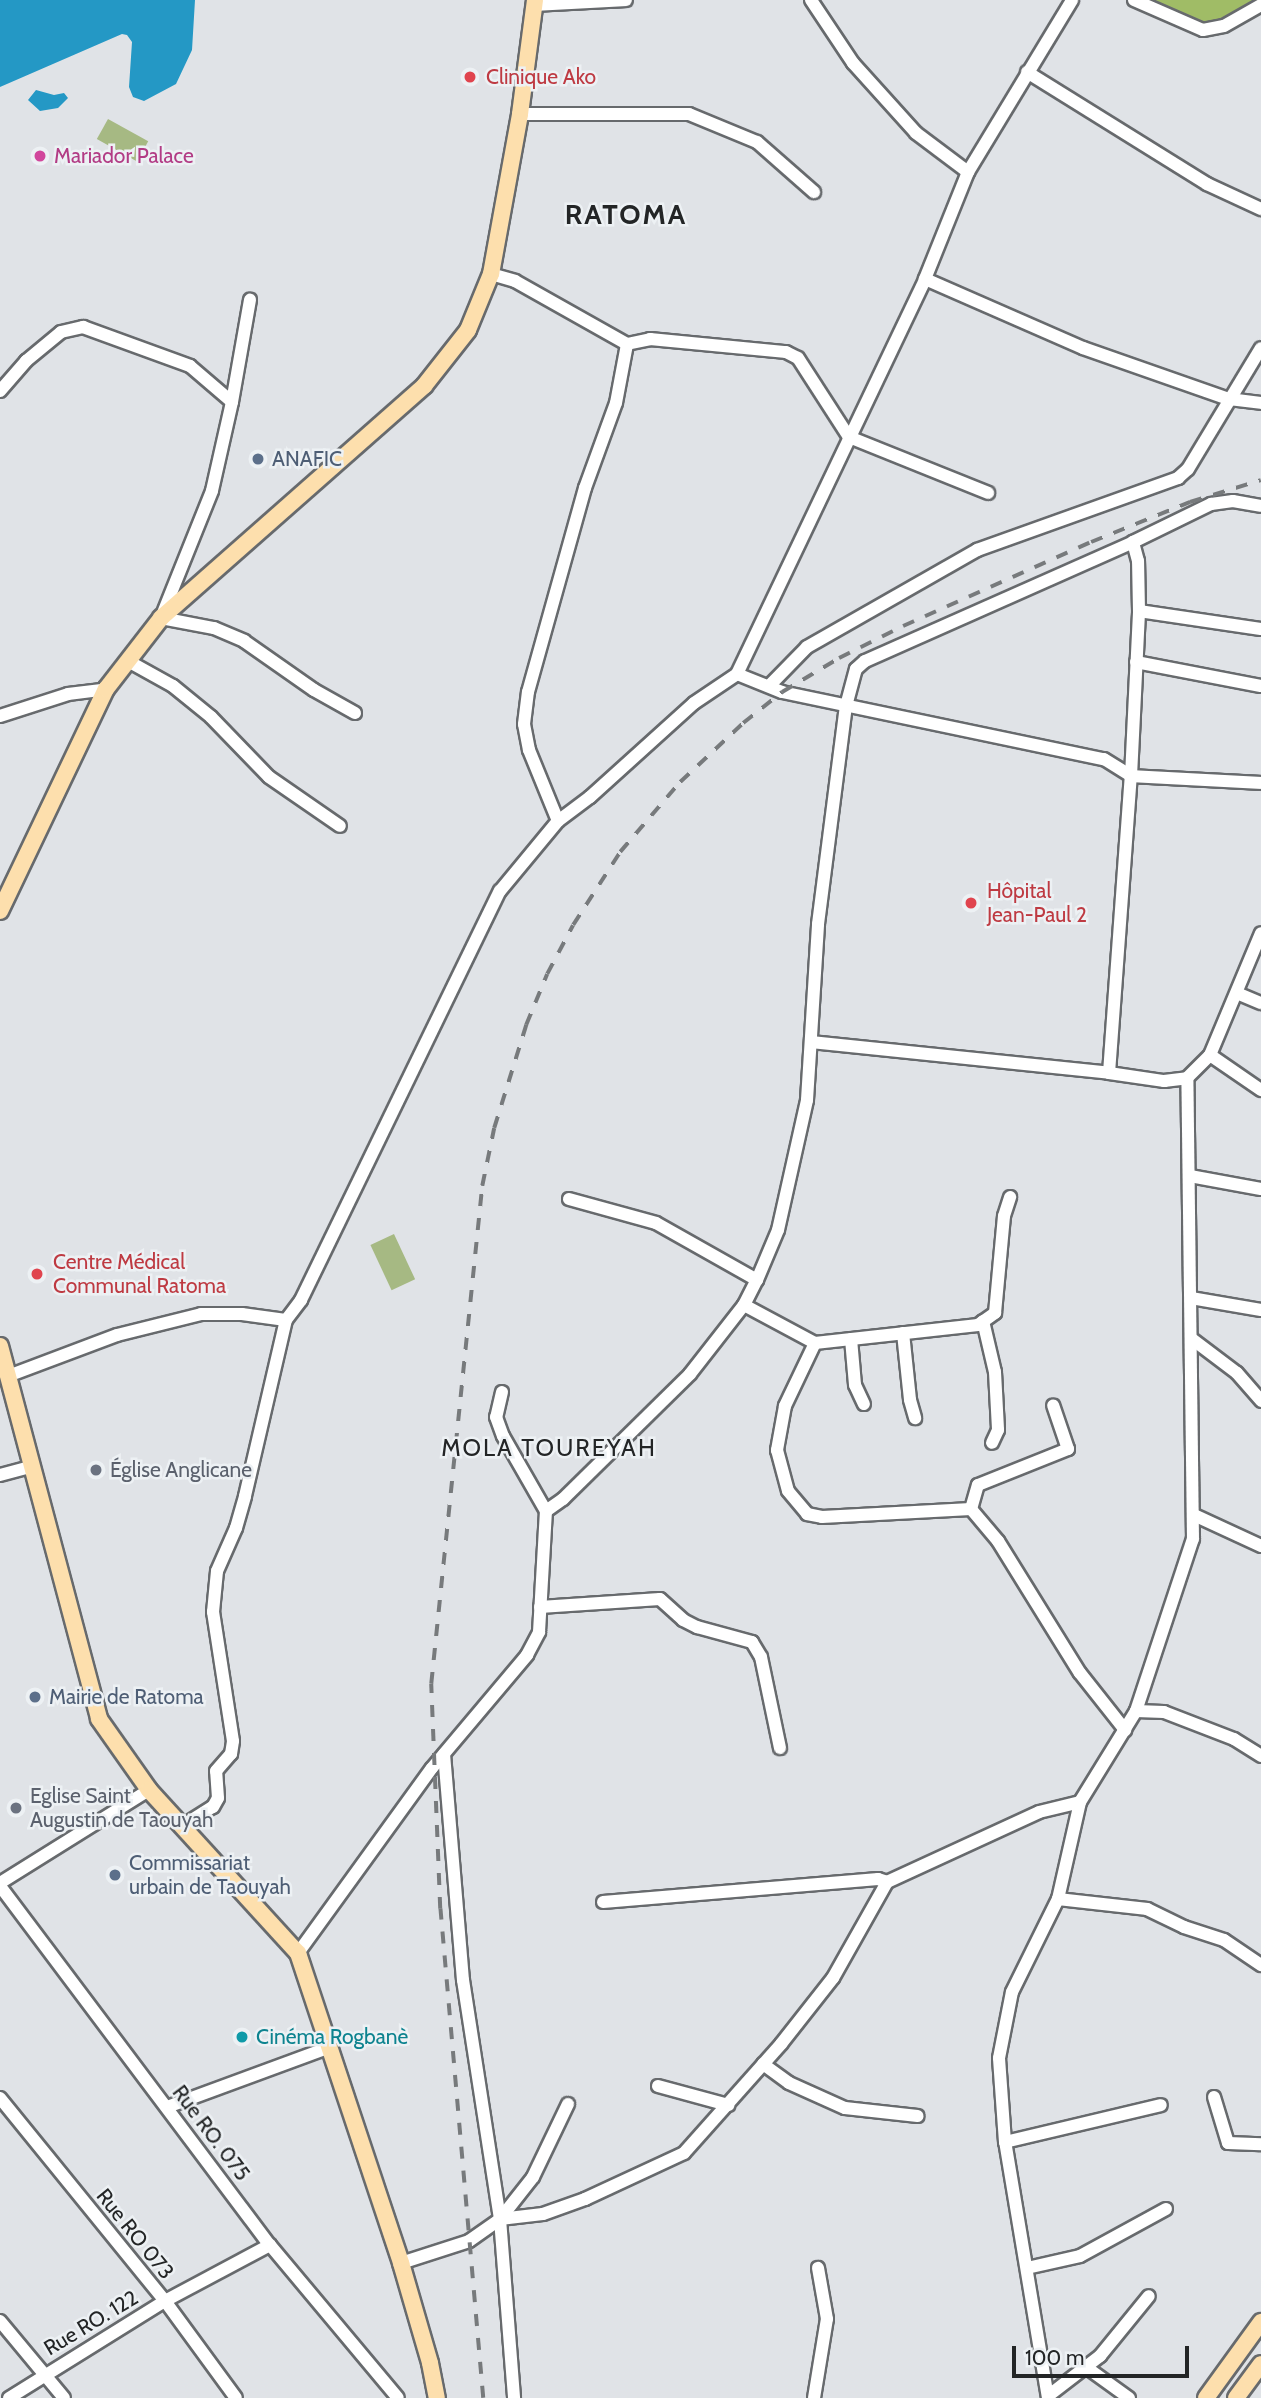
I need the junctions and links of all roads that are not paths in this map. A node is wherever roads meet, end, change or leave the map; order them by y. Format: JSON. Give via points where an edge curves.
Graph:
{"nodes":[{"id":1,"x":626,"y":0,"type":"edge"},
{"id":2,"x":811,"y":0,"type":"edge"},
{"id":3,"x":1072,"y":0,"type":"edge"},
{"id":4,"x":1135,"y":0,"type":"edge"},
{"id":5,"x":535,"y":3,"type":"edge"},
{"id":6,"x":1261,"y":5,"type":"edge"},
{"id":7,"x":1027,"y":72,"type":"junction"},
{"id":8,"x":520,"y":114,"type":"junction"},
{"id":9,"x":968,"y":172,"type":"junction"},
{"id":10,"x":814,"y":192,"type":"dead end"},
{"id":11,"x":1261,"y":209,"type":"edge"},
{"id":12,"x":491,"y":274,"type":"junction"},
{"id":13,"x":925,"y":279,"type":"junction"},
{"id":14,"x":250,"y":300,"type":"dead end"},
{"id":15,"x":627,"y":344,"type":"junction"},
{"id":16,"x":1261,"y":348,"type":"edge"},
{"id":17,"x":0,"y":391,"type":"edge"},
{"id":18,"x":1229,"y":399,"type":"junction"},
{"id":19,"x":232,"y":402,"type":"junction"},
{"id":20,"x":1261,"y":403,"type":"edge"},
{"id":21,"x":849,"y":437,"type":"junction"},
{"id":22,"x":988,"y":494,"type":"dead end"},
{"id":23,"x":1261,"y":506,"type":"edge"},
{"id":24,"x":1133,"y":542,"type":"junction"},
{"id":25,"x":1139,"y":611,"type":"junction"},
{"id":26,"x":162,"y":618,"type":"junction"},
{"id":27,"x":1261,"y":629,"type":"edge"},
{"id":28,"x":128,"y":661,"type":"junction"},
{"id":29,"x":1136,"y":662,"type":"junction"},
{"id":30,"x":737,"y":674,"type":"junction"},
{"id":31,"x":769,"y":686,"type":"junction"},
{"id":32,"x":1261,"y":686,"type":"edge"},
{"id":33,"x":106,"y":689,"type":"junction"},
{"id":34,"x":846,"y":706,"type":"junction"},
{"id":35,"x":355,"y":713,"type":"dead end"},
{"id":36,"x":0,"y":716,"type":"edge"},
{"id":37,"x":1131,"y":776,"type":"junction"},
{"id":38,"x":1261,"y":783,"type":"edge"},
{"id":39,"x":558,"y":821,"type":"junction"},
{"id":40,"x":340,"y":826,"type":"dead end"},
{"id":41,"x":0,"y":911,"type":"edge"},
{"id":42,"x":1261,"y":933,"type":"edge"},
{"id":43,"x":1237,"y":993,"type":"junction"},
{"id":44,"x":1261,"y":1003,"type":"edge"},
{"id":45,"x":811,"y":1042,"type":"junction"},
{"id":46,"x":1210,"y":1055,"type":"junction"},
{"id":47,"x":1109,"y":1073,"type":"junction"},
{"id":48,"x":1187,"y":1078,"type":"junction"},
{"id":49,"x":1261,"y":1090,"type":"edge"},
{"id":50,"x":1190,"y":1176,"type":"junction"},
{"id":51,"x":1261,"y":1189,"type":"edge"},
{"id":52,"x":1010,"y":1196,"type":"dead end"},
{"id":53,"x":569,"y":1199,"type":"dead end"},
{"id":54,"x":757,"y":1280,"type":"junction"},
{"id":55,"x":1191,"y":1298,"type":"junction"},
{"id":56,"x":744,"y":1305,"type":"junction"},
{"id":57,"x":1261,"y":1310,"type":"edge"},
{"id":58,"x":286,"y":1320,"type":"junction"},
{"id":59,"x":983,"y":1321,"type":"junction"},
{"id":60,"x":903,"y":1333,"type":"junction"},
{"id":61,"x":851,"y":1339,"type":"junction"},
{"id":62,"x":1192,"y":1339,"type":"junction"},
{"id":63,"x":815,"y":1343,"type":"junction"},
{"id":64,"x":0,"y":1346,"type":"edge"},
{"id":65,"x":8,"y":1376,"type":"junction"},
{"id":66,"x":502,"y":1392,"type":"dead end"},
{"id":67,"x":1261,"y":1401,"type":"edge"},
{"id":68,"x":864,"y":1404,"type":"dead end"},
{"id":69,"x":1052,"y":1405,"type":"dead end"},
{"id":70,"x":915,"y":1418,"type":"dead end"},
{"id":71,"x":992,"y":1443,"type":"dead end"},
{"id":72,"x":30,"y":1467,"type":"junction"},
{"id":73,"x":0,"y":1475,"type":"edge"},
{"id":74,"x":971,"y":1509,"type":"junction"},
{"id":75,"x":546,"y":1511,"type":"junction"},
{"id":76,"x":1194,"y":1515,"type":"junction"},
{"id":77,"x":1261,"y":1546,"type":"edge"},
{"id":78,"x":540,"y":1606,"type":"junction"},
{"id":79,"x":1136,"y":1711,"type":"junction"},
{"id":80,"x":1125,"y":1730,"type":"junction"},
{"id":81,"x":780,"y":1748,"type":"dead end"},
{"id":82,"x":444,"y":1754,"type":"junction"},
{"id":83,"x":1261,"y":1756,"type":"edge"},
{"id":84,"x":149,"y":1790,"type":"junction"},
{"id":85,"x":1080,"y":1802,"type":"junction"},
{"id":86,"x":182,"y":1826,"type":"junction"},
{"id":87,"x":887,"y":1882,"type":"junction"},
{"id":88,"x":0,"y":1885,"type":"edge"},
{"id":89,"x":1058,"y":1899,"type":"junction"},
{"id":90,"x":603,"y":1902,"type":"dead end"},
{"id":91,"x":298,"y":1953,"type":"junction"},
{"id":92,"x":1261,"y":1965,"type":"edge"},
{"id":93,"x":330,"y":2047,"type":"junction"},
{"id":94,"x":763,"y":2064,"type":"junction"},
{"id":95,"x":658,"y":2086,"type":"dead end"},
{"id":96,"x":1214,"y":2097,"type":"dead end"},
{"id":97,"x":0,"y":2098,"type":"edge"},
{"id":98,"x":568,"y":2104,"type":"dead end"},
{"id":99,"x":728,"y":2105,"type":"junction"},
{"id":100,"x":1161,"y":2105,"type":"dead end"},
{"id":101,"x":167,"y":2107,"type":"junction"},
{"id":102,"x":918,"y":2116,"type":"dead end"},
{"id":103,"x":1005,"y":2142,"type":"junction"},
{"id":104,"x":1261,"y":2144,"type":"edge"},
{"id":105,"x":1166,"y":2209,"type":"dead end"},
{"id":106,"x":500,"y":2219,"type":"junction"},
{"id":107,"x":271,"y":2245,"type":"junction"},
{"id":108,"x":401,"y":2263,"type":"junction"},
{"id":109,"x":818,"y":2268,"type":"dead end"},
{"id":110,"x":1027,"y":2268,"type":"junction"},
{"id":111,"x":1149,"y":2296,"type":"dead end"},
{"id":112,"x":164,"y":2301,"type":"junction"},
{"id":113,"x":0,"y":2320,"type":"edge"},
{"id":114,"x":1261,"y":2322,"type":"edge"},
{"id":115,"x":1261,"y":2364,"type":"edge"},
{"id":116,"x":1086,"y":2367,"type":"junction"},
{"id":117,"x":45,"y":2373,"type":"junction"},
{"id":118,"x":1048,"y":2397,"type":"edge"},
{"id":119,"x":9,"y":2398,"type":"edge"},
{"id":120,"x":64,"y":2398,"type":"edge"},
{"id":121,"x":236,"y":2398,"type":"edge"},
{"id":122,"x":398,"y":2398,"type":"edge"},
{"id":123,"x":437,"y":2398,"type":"edge"},
{"id":124,"x":514,"y":2398,"type":"edge"},
{"id":125,"x":814,"y":2398,"type":"edge"},
{"id":126,"x":1129,"y":2398,"type":"edge"},
{"id":127,"x":1206,"y":2398,"type":"edge"},
{"id":128,"x":1237,"y":2398,"type":"edge"}],
"edges":[{"from":1,"to":5,"type":"street"},
{"from":2,"to":9,"type":"street","via":[[853,63],[915,133]]},
{"from":3,"to":7,"type":"street"},
{"from":4,"to":6,"type":"street","via":[[1203,30],[1224,26]]},
{"from":5,"to":8,"type":"main road"},
{"from":7,"to":9,"type":"street"},
{"from":7,"to":11,"type":"street","via":[[1207,184]]},
{"from":8,"to":10,"type":"street","via":[[689,114],[757,142]]},
{"from":8,"to":12,"type":"main road"},
{"from":9,"to":13,"type":"street"},
{"from":12,"to":15,"type":"street","via":[[515,281]]},
{"from":12,"to":26,"type":"main road","via":[[468,330],[424,386]]},
{"from":13,"to":18,"type":"street","via":[[1083,348]]},
{"from":13,"to":21,"type":"street"},
{"from":14,"to":19,"type":"street"},
{"from":15,"to":21,"type":"street","via":[[650,339],[786,352],[798,358]]},
{"from":15,"to":39,"type":"street","via":[[616,403],[585,488],[528,691],[524,724],[529,750]]},
{"from":16,"to":18,"type":"street"},
{"from":17,"to":19,"type":"street","via":[[26,360],[61,332],[83,327],[190,366]]},
{"from":18,"to":20,"type":"street"},
{"from":18,"to":31,"type":"street","via":[[1188,469],[1178,478],[977,550],[807,648]]},
{"from":19,"to":26,"type":"street","via":[[212,491]]},
{"from":21,"to":22,"type":"street"},
{"from":21,"to":30,"type":"street"},
{"from":23,"to":24,"type":"street","via":[[1233,501],[1211,504]]},
{"from":24,"to":25,"type":"street"},
{"from":24,"to":34,"type":"street","via":[[865,661],[852,679]]},
{"from":25,"to":27,"type":"street"},
{"from":25,"to":29,"type":"street"},
{"from":26,"to":28,"type":"main road"},
{"from":26,"to":35,"type":"street","via":[[214,628],[244,641]]},
{"from":28,"to":33,"type":"main road"},
{"from":28,"to":40,"type":"street","via":[[173,686],[211,717],[269,777]]},
{"from":29,"to":32,"type":"street"},
{"from":29,"to":37,"type":"street"},
{"from":30,"to":31,"type":"street"},
{"from":30,"to":39,"type":"street","via":[[694,703]]},
{"from":31,"to":34,"type":"street"},
{"from":33,"to":36,"type":"street","via":[[68,694]]},
{"from":33,"to":41,"type":"main road"},
{"from":34,"to":37,"type":"street","via":[[1104,759]]},
{"from":34,"to":45,"type":"street","via":[[818,924]]},
{"from":37,"to":38,"type":"street"},
{"from":37,"to":47,"type":"street"},
{"from":39,"to":58,"type":"street","via":[[500,891],[301,1300]]},
{"from":42,"to":43,"type":"street"},
{"from":43,"to":44,"type":"street"},
{"from":43,"to":46,"type":"street"},
{"from":45,"to":47,"type":"street"},
{"from":45,"to":54,"type":"street","via":[[807,1100],[794,1161],[778,1230]]},
{"from":46,"to":48,"type":"street"},
{"from":46,"to":49,"type":"street"},
{"from":47,"to":48,"type":"street","via":[[1164,1082]]},
{"from":48,"to":50,"type":"street"},
{"from":50,"to":51,"type":"street"},
{"from":50,"to":55,"type":"street"},
{"from":52,"to":59,"type":"street","via":[[995,1313]]},
{"from":53,"to":54,"type":"street","via":[[656,1223]]},
{"from":54,"to":56,"type":"street"},
{"from":55,"to":57,"type":"street"},
{"from":55,"to":62,"type":"street"},
{"from":56,"to":63,"type":"street"},
{"from":56,"to":75,"type":"street","via":[[690,1374]]},
{"from":58,"to":65,"type":"street","via":[[201,1314],[117,1335]]},
{"from":58,"to":86,"type":"street","via":[[245,1496],[217,1571],[213,1612],[233,1741],[231,1754],[216,1771],[218,1798],[213,1807]]},
{"from":59,"to":60,"type":"street"},
{"from":59,"to":71,"type":"street","via":[[995,1372],[998,1430]]},
{"from":60,"to":61,"type":"street"},
{"from":60,"to":70,"type":"street"},
{"from":61,"to":63,"type":"street"},
{"from":61,"to":68,"type":"street","via":[[855,1385]]},
{"from":62,"to":67,"type":"street","via":[[1237,1373]]},
{"from":62,"to":76,"type":"street"},
{"from":63,"to":74,"type":"street","via":[[785,1406],[777,1450],[788,1491],[807,1514]]},
{"from":64,"to":65,"type":"main road"},
{"from":65,"to":72,"type":"main road"},
{"from":66,"to":75,"type":"street","via":[[496,1417],[503,1436]]},
{"from":69,"to":74,"type":"street","via":[[1068,1450],[978,1485]]},
{"from":72,"to":73,"type":"street"},
{"from":72,"to":84,"type":"main road","via":[[99,1719]]},
{"from":74,"to":80,"type":"street","via":[[998,1541],[1080,1673]]},
{"from":75,"to":78,"type":"street"},
{"from":76,"to":77,"type":"street"},
{"from":76,"to":79,"type":"street","via":[[1193,1539]]},
{"from":78,"to":81,"type":"street","via":[[660,1599],[697,1627],[752,1642],[761,1657]]},
{"from":78,"to":82,"type":"street","via":[[539,1632],[527,1655]]},
{"from":79,"to":80,"type":"street"},
{"from":79,"to":83,"type":"street","via":[[1164,1712],[1234,1739]]},
{"from":80,"to":85,"type":"street"},
{"from":82,"to":91,"type":"street"},
{"from":82,"to":106,"type":"street","via":[[463,1980]]},
{"from":84,"to":86,"type":"main road"},
{"from":84,"to":88,"type":"street"},
{"from":85,"to":87,"type":"street","via":[[1039,1812]]},
{"from":85,"to":89,"type":"street"},
{"from":86,"to":91,"type":"main road"},
{"from":87,"to":90,"type":"street","via":[[864,1880]]},
{"from":87,"to":94,"type":"street","via":[[833,1978]]},
{"from":88,"to":101,"type":"street","name":"Rue RO. 075"},
{"from":89,"to":92,"type":"street","via":[[1147,1909],[1224,1940]]},
{"from":89,"to":103,"type":"street","via":[[1012,1992],[999,2057]]},
{"from":91,"to":93,"type":"main road"},
{"from":93,"to":101,"type":"street"},
{"from":93,"to":108,"type":"main road"},
{"from":94,"to":99,"type":"street"},
{"from":94,"to":102,"type":"street","via":[[789,2083],[845,2108]]},
{"from":95,"to":99,"type":"street"},
{"from":96,"to":104,"type":"street","via":[[1228,2143]]},
{"from":97,"to":112,"type":"street","name":"Rue RO 073"},
{"from":98,"to":106,"type":"street","via":[[533,2177]]},
{"from":99,"to":106,"type":"street","via":[[684,2153],[543,2214]]},
{"from":100,"to":103,"type":"street"},
{"from":101,"to":107,"type":"street","name":"Rue RO. 075"},
{"from":103,"to":110,"type":"street"},
{"from":105,"to":110,"type":"street","via":[[1080,2256]]},
{"from":106,"to":108,"type":"street","via":[[469,2241]]},
{"from":106,"to":124,"type":"street"},
{"from":107,"to":112,"type":"street","name":"Rue RO. 122"},
{"from":107,"to":122,"type":"street","name":"Rue RO. 075"},
{"from":108,"to":123,"type":"main road"},
{"from":109,"to":125,"type":"street","via":[[827,2319]]},
{"from":110,"to":118,"type":"street"},
{"from":111,"to":116,"type":"street"},
{"from":112,"to":117,"type":"street","name":"Rue RO. 122"},
{"from":112,"to":121,"type":"street","name":"Rue RO 073"},
{"from":113,"to":117,"type":"street"},
{"from":114,"to":127,"type":"main road"},
{"from":115,"to":128,"type":"main road"},
{"from":116,"to":118,"type":"street"},
{"from":116,"to":126,"type":"street"},
{"from":117,"to":119,"type":"street","name":"Rue RO. 122"},
{"from":117,"to":120,"type":"street"}]}
